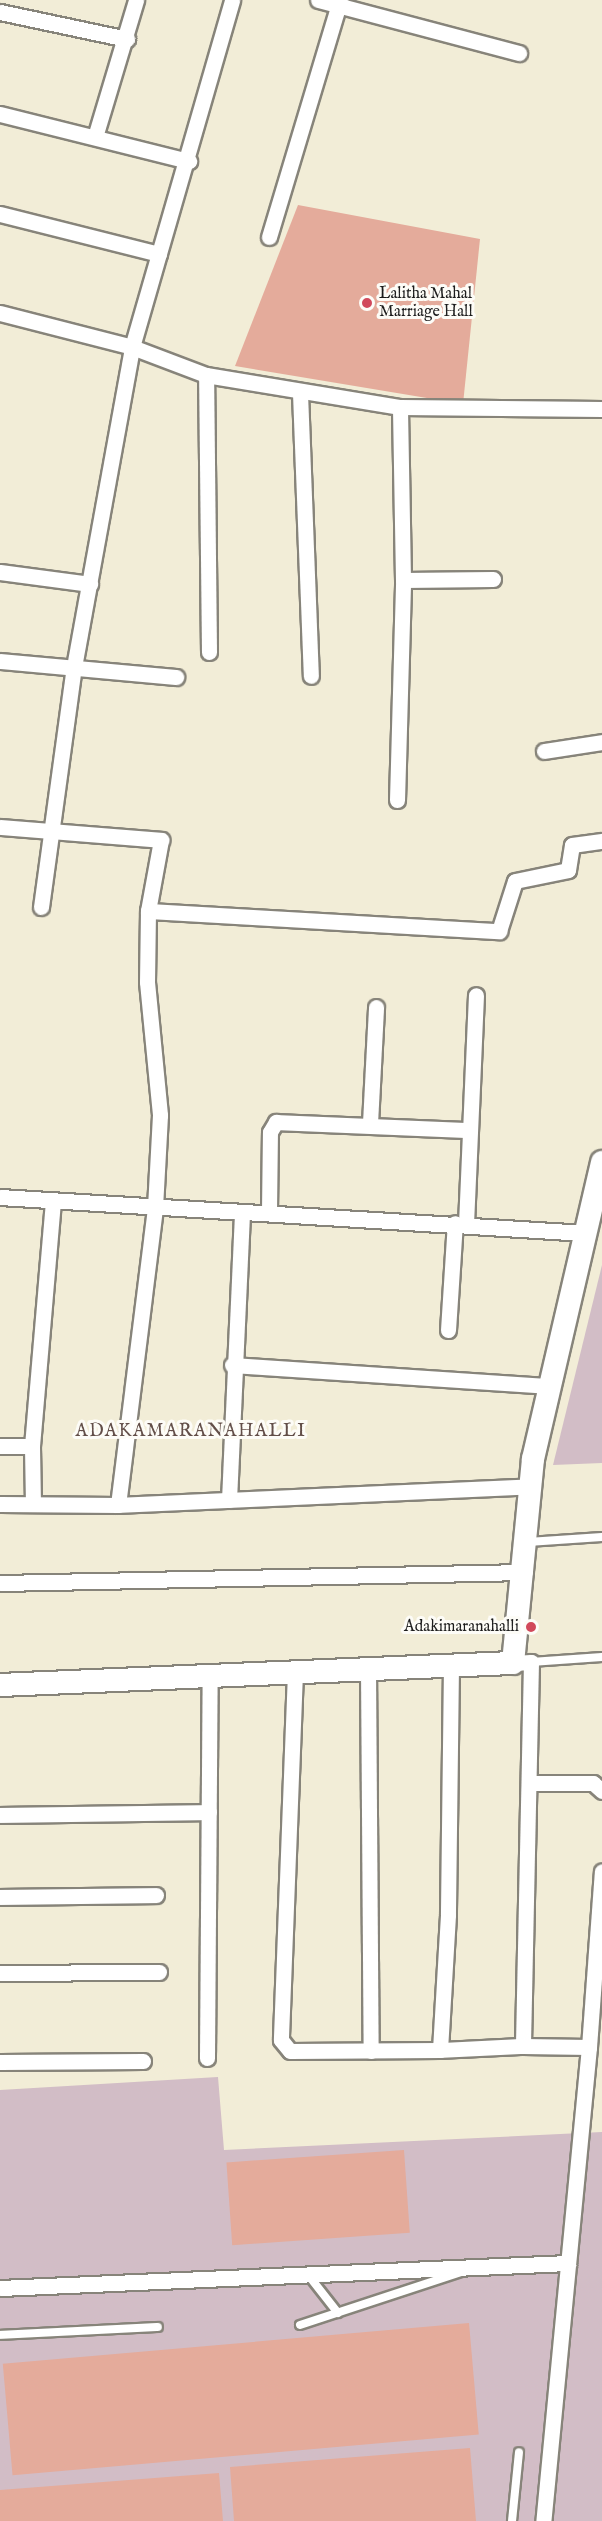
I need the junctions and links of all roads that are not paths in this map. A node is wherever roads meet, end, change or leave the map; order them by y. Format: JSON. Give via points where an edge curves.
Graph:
{"nodes":[{"id":1,"x":135,"y":0,"type":"edge"},
{"id":2,"x":232,"y":0,"type":"edge"},
{"id":3,"x":318,"y":0,"type":"edge"},
{"id":4,"x":339,"y":3,"type":"edge"},
{"id":5,"x":0,"y":12,"type":"edge"},
{"id":6,"x":126,"y":39,"type":"junction"},
{"id":7,"x":519,"y":53,"type":"dead end"},
{"id":8,"x":0,"y":114,"type":"edge"},
{"id":9,"x":95,"y":137,"type":"junction"},
{"id":10,"x":189,"y":161,"type":"junction"},
{"id":11,"x":0,"y":214,"type":"edge"},
{"id":12,"x":269,"y":237,"type":"dead end"},
{"id":13,"x":159,"y":254,"type":"junction"},
{"id":14,"x":0,"y":313,"type":"edge"},
{"id":15,"x":132,"y":347,"type":"junction"},
{"id":16,"x":206,"y":375,"type":"junction"},
{"id":17,"x":300,"y":393,"type":"junction"},
{"id":18,"x":400,"y":406,"type":"junction"},
{"id":19,"x":602,"y":409,"type":"edge"},
{"id":20,"x":0,"y":572,"type":"edge"},
{"id":21,"x":493,"y":579,"type":"dead end"},
{"id":22,"x":404,"y":580,"type":"junction"},
{"id":23,"x":90,"y":584,"type":"junction"},
{"id":24,"x":210,"y":652,"type":"dead end"},
{"id":25,"x":0,"y":661,"type":"edge"},
{"id":26,"x":74,"y":667,"type":"junction"},
{"id":27,"x":311,"y":676,"type":"dead end"},
{"id":28,"x":176,"y":677,"type":"dead end"},
{"id":29,"x":602,"y":741,"type":"edge"},
{"id":30,"x":544,"y":751,"type":"dead end"},
{"id":31,"x":397,"y":800,"type":"dead end"},
{"id":32,"x":0,"y":827,"type":"edge"},
{"id":33,"x":48,"y":832,"type":"junction"},
{"id":34,"x":602,"y":841,"type":"edge"},
{"id":35,"x":41,"y":907,"type":"dead end"},
{"id":36,"x":148,"y":911,"type":"junction"},
{"id":37,"x":476,"y":995,"type":"dead end"},
{"id":38,"x":376,"y":1007,"type":"dead end"},
{"id":39,"x":370,"y":1123,"type":"junction"},
{"id":40,"x":470,"y":1130,"type":"junction"},
{"id":41,"x":602,"y":1162,"type":"edge"},
{"id":42,"x":0,"y":1197,"type":"edge"},
{"id":43,"x":53,"y":1201,"type":"junction"},
{"id":44,"x":155,"y":1208,"type":"junction"},
{"id":45,"x":269,"y":1211,"type":"junction"},
{"id":46,"x":242,"y":1212,"type":"junction"},
{"id":47,"x":460,"y":1223,"type":"junction"},
{"id":48,"x":585,"y":1233,"type":"junction"},
{"id":49,"x":448,"y":1330,"type":"dead end"},
{"id":50,"x":232,"y":1365,"type":"junction"},
{"id":51,"x":550,"y":1386,"type":"junction"},
{"id":52,"x":0,"y":1446,"type":"edge"},
{"id":53,"x":32,"y":1446,"type":"junction"},
{"id":54,"x":531,"y":1486,"type":"junction"},
{"id":55,"x":229,"y":1500,"type":"junction"},
{"id":56,"x":0,"y":1504,"type":"edge"},
{"id":57,"x":33,"y":1504,"type":"junction"},
{"id":58,"x":118,"y":1505,"type":"junction"},
{"id":59,"x":602,"y":1537,"type":"edge"},
{"id":60,"x":527,"y":1542,"type":"junction"},
{"id":61,"x":525,"y":1572,"type":"junction"},
{"id":62,"x":0,"y":1583,"type":"edge"},
{"id":63,"x":602,"y":1657,"type":"edge"},
{"id":64,"x":522,"y":1663,"type":"junction"},
{"id":65,"x":451,"y":1665,"type":"junction"},
{"id":66,"x":368,"y":1668,"type":"junction"},
{"id":67,"x":295,"y":1672,"type":"junction"},
{"id":68,"x":210,"y":1676,"type":"junction"},
{"id":69,"x":0,"y":1685,"type":"edge"},
{"id":70,"x":529,"y":1783,"type":"junction"},
{"id":71,"x":602,"y":1791,"type":"edge"},
{"id":72,"x":209,"y":1812,"type":"junction"},
{"id":73,"x":0,"y":1815,"type":"edge"},
{"id":74,"x":602,"y":1871,"type":"edge"},
{"id":75,"x":156,"y":1895,"type":"dead end"},
{"id":76,"x":0,"y":1897,"type":"edge"},
{"id":77,"x":159,"y":1972,"type":"dead end"},
{"id":78,"x":0,"y":1973,"type":"edge"},
{"id":79,"x":523,"y":2046,"type":"junction"},
{"id":80,"x":589,"y":2047,"type":"junction"},
{"id":81,"x":441,"y":2050,"type":"junction"},
{"id":82,"x":371,"y":2051,"type":"junction"},
{"id":83,"x":207,"y":2058,"type":"dead end"},
{"id":84,"x":143,"y":2061,"type":"dead end"},
{"id":85,"x":0,"y":2062,"type":"edge"},
{"id":86,"x":568,"y":2263,"type":"junction"},
{"id":87,"x":478,"y":2267,"type":"junction"},
{"id":88,"x":308,"y":2274,"type":"junction"},
{"id":89,"x":0,"y":2288,"type":"edge"},
{"id":90,"x":338,"y":2313,"type":"junction"},
{"id":91,"x":300,"y":2325,"type":"dead end"},
{"id":92,"x":159,"y":2327,"type":"dead end"},
{"id":93,"x":0,"y":2335,"type":"edge"},
{"id":94,"x":519,"y":2452,"type":"dead end"},
{"id":95,"x":512,"y":2521,"type":"edge"},
{"id":96,"x":543,"y":2521,"type":"edge"}],
"edges":[{"from":1,"to":6,"type":"street"},
{"from":2,"to":10,"type":"street"},
{"from":3,"to":4,"type":"street"},
{"from":4,"to":7,"type":"street"},
{"from":4,"to":12,"type":"street"},
{"from":5,"to":6,"type":"street"},
{"from":6,"to":9,"type":"street"},
{"from":8,"to":9,"type":"street"},
{"from":9,"to":10,"type":"street"},
{"from":10,"to":13,"type":"street"},
{"from":11,"to":13,"type":"street"},
{"from":13,"to":15,"type":"street"},
{"from":14,"to":15,"type":"street"},
{"from":15,"to":16,"type":"street"},
{"from":15,"to":23,"type":"street"},
{"from":16,"to":17,"type":"street"},
{"from":16,"to":24,"type":"street"},
{"from":17,"to":18,"type":"street"},
{"from":17,"to":27,"type":"street"},
{"from":18,"to":19,"type":"street"},
{"from":18,"to":22,"type":"street"},
{"from":20,"to":23,"type":"street"},
{"from":21,"to":22,"type":"street"},
{"from":22,"to":31,"type":"street"},
{"from":23,"to":26,"type":"street"},
{"from":25,"to":26,"type":"street"},
{"from":26,"to":28,"type":"street"},
{"from":26,"to":33,"type":"street"},
{"from":29,"to":30,"type":"street"},
{"from":32,"to":33,"type":"street"},
{"from":33,"to":35,"type":"street"},
{"from":33,"to":36,"type":"street","via":[[160,840]]},
{"from":34,"to":36,"type":"street","via":[[572,845],[568,870],[515,881],[499,931]]},
{"from":36,"to":44,"type":"street","via":[[147,982],[160,1115]]},
{"from":37,"to":40,"type":"street"},
{"from":38,"to":39,"type":"street"},
{"from":39,"to":40,"type":"street"},
{"from":39,"to":45,"type":"street","via":[[276,1122],[270,1132]]},
{"from":40,"to":47,"type":"street"},
{"from":41,"to":48,"type":"street"},
{"from":42,"to":43,"type":"street"},
{"from":43,"to":44,"type":"street"},
{"from":43,"to":53,"type":"street"},
{"from":44,"to":46,"type":"street"},
{"from":44,"to":58,"type":"street"},
{"from":45,"to":46,"type":"street"},
{"from":45,"to":47,"type":"street"},
{"from":46,"to":50,"type":"street"},
{"from":47,"to":48,"type":"street"},
{"from":47,"to":49,"type":"street"},
{"from":48,"to":51,"type":"street"},
{"from":50,"to":51,"type":"street"},
{"from":50,"to":55,"type":"street"},
{"from":51,"to":54,"type":"street"},
{"from":52,"to":53,"type":"street"},
{"from":53,"to":57,"type":"street"},
{"from":54,"to":55,"type":"street"},
{"from":54,"to":60,"type":"street"},
{"from":55,"to":58,"type":"street"},
{"from":56,"to":57,"type":"street"},
{"from":57,"to":58,"type":"street"},
{"from":59,"to":60,"type":"lane"},
{"from":60,"to":61,"type":"street"},
{"from":61,"to":62,"type":"street"},
{"from":61,"to":64,"type":"street"},
{"from":63,"to":64,"type":"lane"},
{"from":64,"to":65,"type":"street"},
{"from":64,"to":70,"type":"street"},
{"from":65,"to":66,"type":"street"},
{"from":65,"to":81,"type":"street","via":[[448,1915]]},
{"from":66,"to":67,"type":"street"},
{"from":66,"to":82,"type":"street"},
{"from":67,"to":68,"type":"street"},
{"from":67,"to":82,"type":"street","via":[[281,2040],[290,2051]]},
{"from":68,"to":69,"type":"street"},
{"from":68,"to":72,"type":"street"},
{"from":70,"to":71,"type":"street","via":[[593,1783]]},
{"from":70,"to":79,"type":"street"},
{"from":72,"to":73,"type":"street"},
{"from":72,"to":83,"type":"street"},
{"from":74,"to":80,"type":"street"},
{"from":75,"to":76,"type":"street"},
{"from":77,"to":78,"type":"street"},
{"from":79,"to":80,"type":"street"},
{"from":79,"to":81,"type":"street"},
{"from":80,"to":86,"type":"street"},
{"from":81,"to":82,"type":"street"},
{"from":84,"to":85,"type":"street"},
{"from":86,"to":87,"type":"street"},
{"from":86,"to":96,"type":"street"},
{"from":87,"to":88,"type":"street"},
{"from":87,"to":90,"type":"lane"},
{"from":88,"to":89,"type":"street"},
{"from":88,"to":90,"type":"lane"},
{"from":90,"to":91,"type":"lane"},
{"from":92,"to":93,"type":"lane"},
{"from":94,"to":95,"type":"lane"}]}
